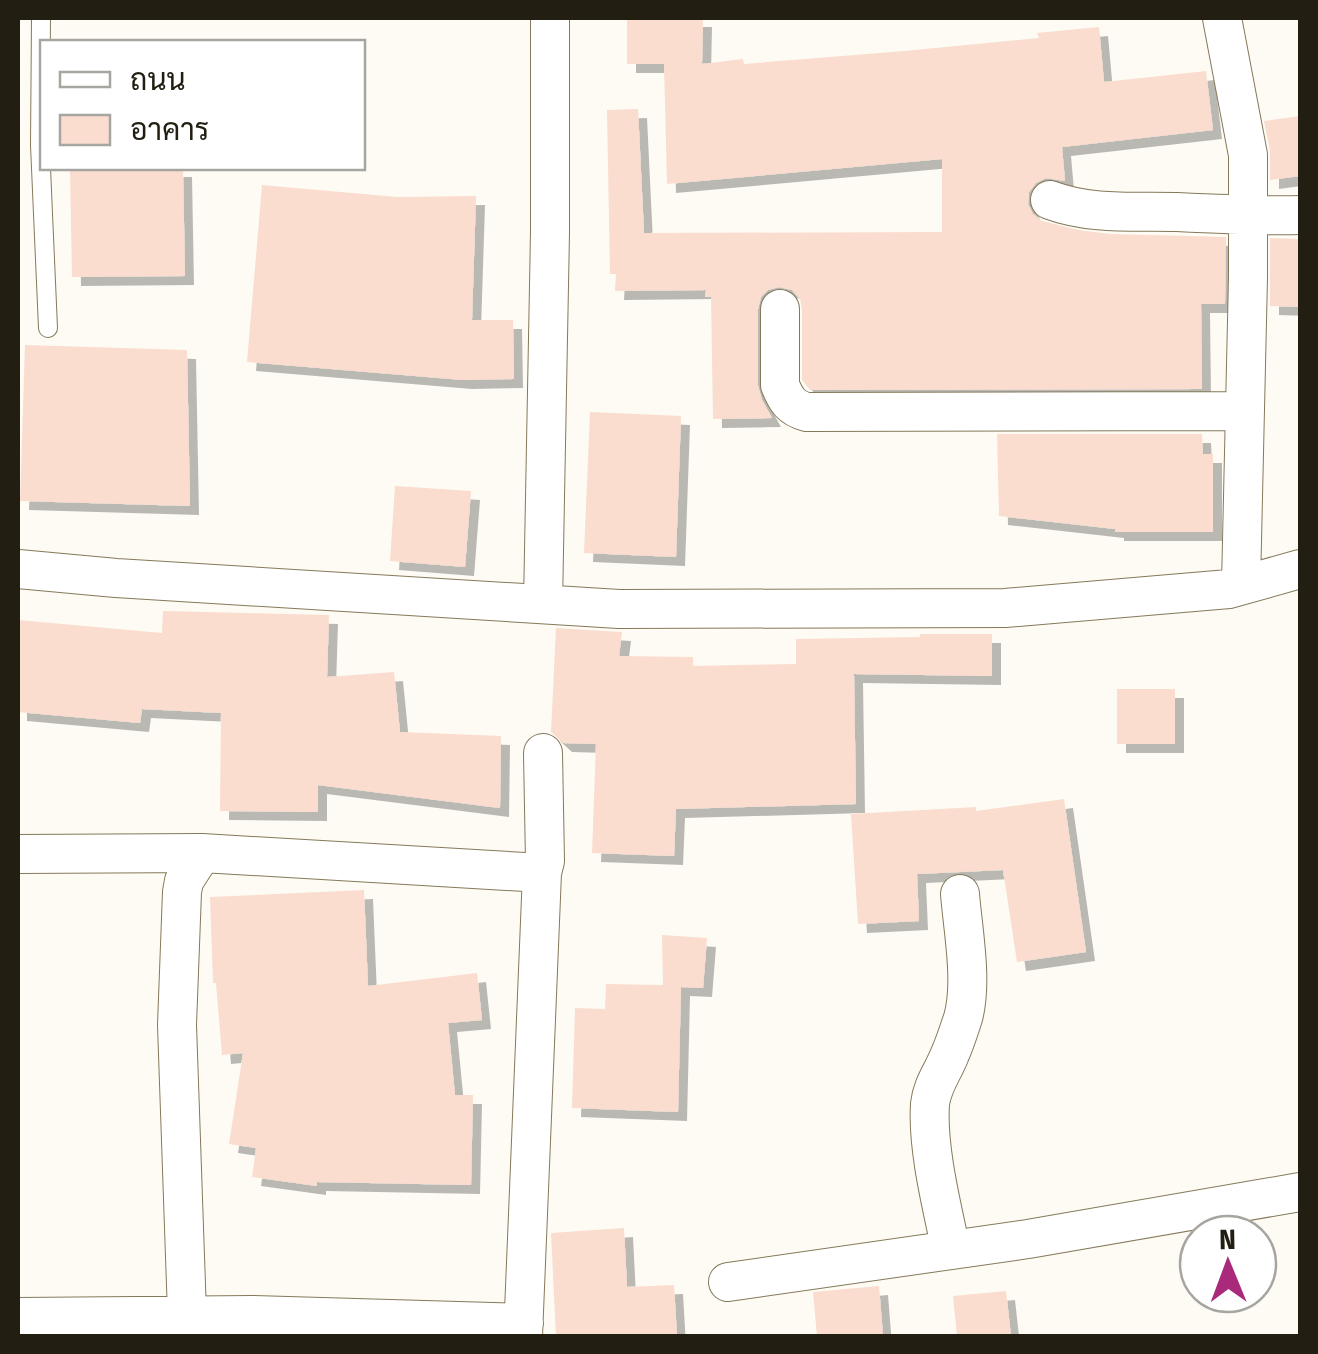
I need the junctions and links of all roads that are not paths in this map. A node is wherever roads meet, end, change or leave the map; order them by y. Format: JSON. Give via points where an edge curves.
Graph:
{"nodes":[{"id":1,"x":550,"y":18,"type":"edge"},
{"id":2,"x":1222,"y":18,"type":"edge"},
{"id":3,"x":41,"y":170,"type":"edge"},
{"id":4,"x":1050,"y":200,"type":"dead end"},
{"id":5,"x":1300,"y":215,"type":"edge"},
{"id":6,"x":1248,"y":217,"type":"junction"},
{"id":7,"x":780,"y":309,"type":"dead end"},
{"id":8,"x":48,"y":328,"type":"dead end"},
{"id":9,"x":1245,"y":411,"type":"junction"},
{"id":10,"x":18,"y":569,"type":"edge"},
{"id":11,"x":1300,"y":569,"type":"edge"},
{"id":12,"x":1241,"y":585,"type":"junction"},
{"id":13,"x":542,"y":604,"type":"junction"},
{"id":14,"x":543,"y":753,"type":"dead end"},
{"id":15,"x":202,"y":853,"type":"junction"},
{"id":16,"x":18,"y":854,"type":"edge"},
{"id":17,"x":542,"y":873,"type":"junction"},
{"id":18,"x":960,"y":894,"type":"dead end"},
{"id":19,"x":1300,"y":1192,"type":"edge"},
{"id":20,"x":951,"y":1250,"type":"junction"},
{"id":21,"x":728,"y":1282,"type":"dead end"},
{"id":22,"x":187,"y":1314,"type":"junction"},
{"id":23,"x":18,"y":1317,"type":"edge"},
{"id":24,"x":524,"y":1330,"type":"edge"}],
"edges":[{"from":1,"to":13,"type":"street"},
{"from":2,"to":6,"type":"street","via":[[1248,155]]},
{"from":3,"to":8,"type":"lane"},
{"from":4,"to":6,"type":"street","via":[[1086,209]]},
{"from":5,"to":6,"type":"street"},
{"from":6,"to":9,"type":"street"},
{"from":7,"to":9,"type":"street","via":[[780,385],[794,408],[807,412]]},
{"from":9,"to":12,"type":"street"},
{"from":10,"to":13,"type":"street"},
{"from":11,"to":12,"type":"street"},
{"from":12,"to":13,"type":"street","via":[[1006,608]]},
{"from":14,"to":17,"type":"street"},
{"from":15,"to":16,"type":"street"},
{"from":15,"to":17,"type":"street"},
{"from":15,"to":22,"type":"street","via":[[182,892],[178,1006]]},
{"from":17,"to":24,"type":"street"},
{"from":18,"to":20,"type":"street","via":[[964,1014],[930,1106]]},
{"from":19,"to":20,"type":"street"},
{"from":20,"to":21,"type":"street"},
{"from":22,"to":23,"type":"street"},
{"from":22,"to":24,"type":"street"}]}
